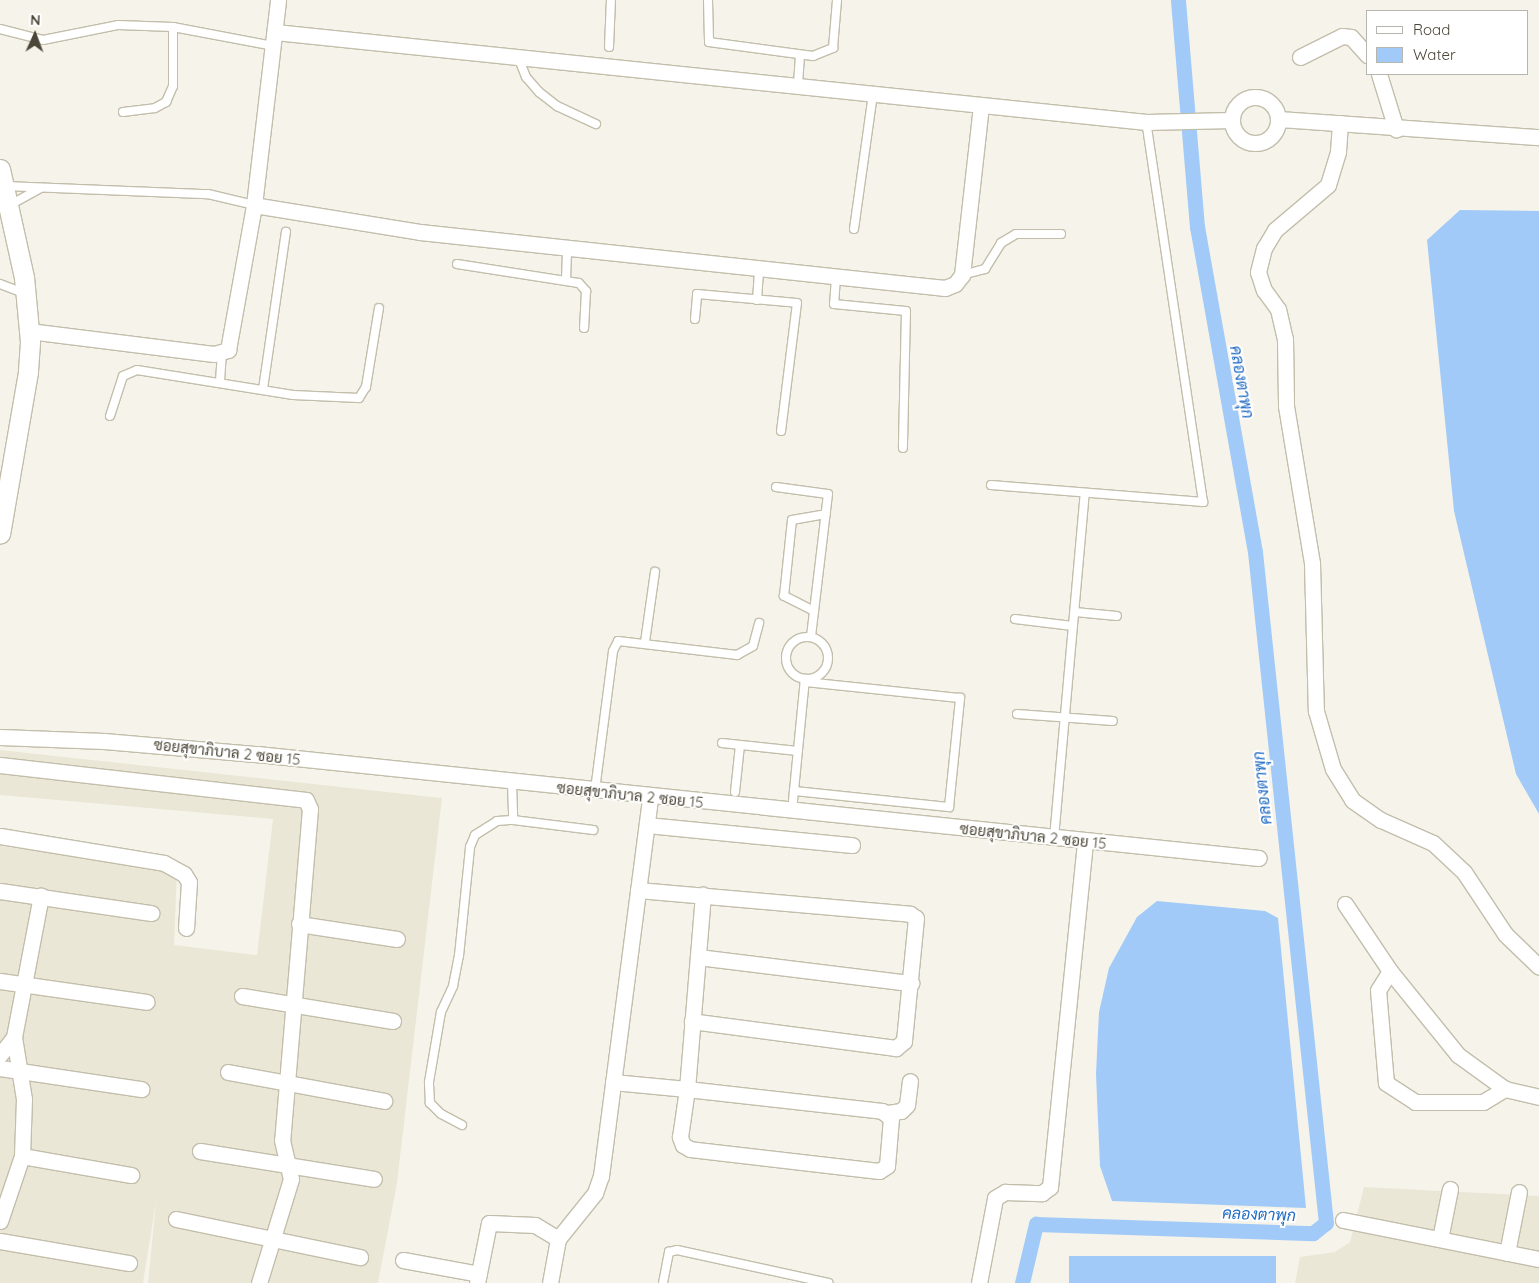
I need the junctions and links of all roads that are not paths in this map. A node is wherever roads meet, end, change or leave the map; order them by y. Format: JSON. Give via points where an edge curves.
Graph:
{"nodes":[{"id":1,"x":278,"y":0,"type":"edge"},
{"id":2,"x":611,"y":0,"type":"edge"},
{"id":3,"x":708,"y":0,"type":"edge"},
{"id":4,"x":837,"y":0,"type":"edge"},
{"id":5,"x":173,"y":26,"type":"junction"},
{"id":6,"x":0,"y":29,"type":"edge"},
{"id":7,"x":275,"y":39,"type":"junction"},
{"id":8,"x":609,"y":47,"type":"dead end"},
{"id":9,"x":1366,"y":52,"type":"edge"},
{"id":10,"x":800,"y":56,"type":"junction"},
{"id":11,"x":518,"y":57,"type":"junction"},
{"id":12,"x":1300,"y":58,"type":"dead end"},
{"id":13,"x":1379,"y":75,"type":"edge"},
{"id":14,"x":798,"y":84,"type":"junction"},
{"id":15,"x":873,"y":94,"type":"junction"},
{"id":16,"x":981,"y":105,"type":"junction"},
{"id":17,"x":123,"y":112,"type":"dead end"},
{"id":18,"x":1278,"y":119,"type":"junction"},
{"id":19,"x":1232,"y":120,"type":"junction"},
{"id":20,"x":1146,"y":122,"type":"junction"},
{"id":21,"x":1340,"y":123,"type":"junction"},
{"id":22,"x":596,"y":124,"type":"dead end"},
{"id":23,"x":1396,"y":129,"type":"junction"},
{"id":24,"x":1539,"y":137,"type":"edge"},
{"id":25,"x":2,"y":178,"type":"edge"},
{"id":26,"x":41,"y":188,"type":"junction"},
{"id":27,"x":10,"y":205,"type":"junction"},
{"id":28,"x":254,"y":205,"type":"junction"},
{"id":29,"x":854,"y":229,"type":"dead end"},
{"id":30,"x":286,"y":232,"type":"dead end"},
{"id":31,"x":1061,"y":234,"type":"dead end"},
{"id":32,"x":567,"y":250,"type":"junction"},
{"id":33,"x":457,"y":264,"type":"dead end"},
{"id":34,"x":759,"y":269,"type":"junction"},
{"id":35,"x":962,"y":275,"type":"junction"},
{"id":36,"x":836,"y":277,"type":"junction"},
{"id":37,"x":566,"y":280,"type":"junction"},
{"id":38,"x":0,"y":284,"type":"edge"},
{"id":39,"x":26,"y":293,"type":"junction"},
{"id":40,"x":756,"y":300,"type":"junction"},
{"id":41,"x":378,"y":308,"type":"dead end"},
{"id":42,"x":695,"y":319,"type":"dead end"},
{"id":43,"x":584,"y":328,"type":"dead end"},
{"id":44,"x":29,"y":332,"type":"junction"},
{"id":45,"x":222,"y":354,"type":"junction"},
{"id":46,"x":220,"y":381,"type":"junction"},
{"id":47,"x":263,"y":389,"type":"junction"},
{"id":48,"x":110,"y":416,"type":"dead end"},
{"id":49,"x":781,"y":431,"type":"dead end"},
{"id":50,"x":903,"y":448,"type":"dead end"},
{"id":51,"x":990,"y":485,"type":"dead end"},
{"id":52,"x":776,"y":487,"type":"dead end"},
{"id":53,"x":1085,"y":493,"type":"junction"},
{"id":54,"x":825,"y":514,"type":"junction"},
{"id":55,"x":0,"y":534,"type":"edge"},
{"id":56,"x":655,"y":572,"type":"dead end"},
{"id":57,"x":814,"y":610,"type":"junction"},
{"id":58,"x":1075,"y":612,"type":"junction"},
{"id":59,"x":1117,"y":616,"type":"dead end"},
{"id":60,"x":1014,"y":619,"type":"dead end"},
{"id":61,"x":759,"y":623,"type":"dead end"},
{"id":62,"x":1073,"y":626,"type":"junction"},
{"id":63,"x":811,"y":637,"type":"junction"},
{"id":64,"x":645,"y":642,"type":"junction"},
{"id":65,"x":805,"y":680,"type":"junction"},
{"id":66,"x":1017,"y":714,"type":"dead end"},
{"id":67,"x":1065,"y":717,"type":"junction"},
{"id":68,"x":1113,"y":721,"type":"dead end"},
{"id":69,"x":0,"y":737,"type":"edge"},
{"id":70,"x":722,"y":743,"type":"dead end"},
{"id":71,"x":740,"y":745,"type":"junction"},
{"id":72,"x":798,"y":751,"type":"junction"},
{"id":73,"x":0,"y":765,"type":"edge"},
{"id":74,"x":512,"y":784,"type":"junction"},
{"id":75,"x":794,"y":791,"type":"junction"},
{"id":76,"x":595,"y":792,"type":"junction"},
{"id":77,"x":735,"y":792,"type":"dead end"},
{"id":78,"x":650,"y":797,"type":"junction"},
{"id":79,"x":792,"y":811,"type":"junction"},
{"id":80,"x":513,"y":820,"type":"junction"},
{"id":81,"x":647,"y":825,"type":"junction"},
{"id":82,"x":593,"y":830,"type":"dead end"},
{"id":83,"x":0,"y":836,"type":"edge"},
{"id":84,"x":1054,"y":838,"type":"junction"},
{"id":85,"x":1084,"y":841,"type":"junction"},
{"id":86,"x":852,"y":845,"type":"dead end"},
{"id":87,"x":1259,"y":858,"type":"dead end"},
{"id":88,"x":638,"y":890,"type":"junction"},
{"id":89,"x":0,"y":891,"type":"edge"},
{"id":90,"x":41,"y":896,"type":"junction"},
{"id":91,"x":703,"y":896,"type":"junction"},
{"id":92,"x":1345,"y":904,"type":"dead end"},
{"id":93,"x":151,"y":913,"type":"dead end"},
{"id":94,"x":299,"y":924,"type":"junction"},
{"id":95,"x":186,"y":928,"type":"dead end"},
{"id":96,"x":397,"y":939,"type":"dead end"},
{"id":97,"x":698,"y":958,"type":"junction"},
{"id":98,"x":1539,"y":967,"type":"edge"},
{"id":99,"x":1390,"y":971,"type":"junction"},
{"id":100,"x":0,"y":981,"type":"edge"},
{"id":101,"x":911,"y":983,"type":"junction"},
{"id":102,"x":27,"y":985,"type":"junction"},
{"id":103,"x":242,"y":996,"type":"dead end"},
{"id":104,"x":148,"y":1002,"type":"dead end"},
{"id":105,"x":292,"y":1004,"type":"junction"},
{"id":106,"x":393,"y":1021,"type":"dead end"},
{"id":107,"x":692,"y":1022,"type":"junction"},
{"id":108,"x":14,"y":1037,"type":"junction"},
{"id":109,"x":0,"y":1055,"type":"edge"},
{"id":110,"x":0,"y":1068,"type":"edge"},
{"id":111,"x":20,"y":1070,"type":"junction"},
{"id":112,"x":228,"y":1072,"type":"dead end"},
{"id":113,"x":910,"y":1081,"type":"dead end"},
{"id":114,"x":613,"y":1082,"type":"junction"},
{"id":115,"x":286,"y":1084,"type":"junction"},
{"id":116,"x":141,"y":1088,"type":"dead end"},
{"id":117,"x":687,"y":1089,"type":"junction"},
{"id":118,"x":1505,"y":1089,"type":"junction"},
{"id":119,"x":1539,"y":1097,"type":"edge"},
{"id":120,"x":384,"y":1101,"type":"dead end"},
{"id":121,"x":888,"y":1113,"type":"junction"},
{"id":122,"x":462,"y":1125,"type":"dead end"},
{"id":123,"x":200,"y":1150,"type":"dead end"},
{"id":124,"x":22,"y":1156,"type":"junction"},
{"id":125,"x":286,"y":1163,"type":"junction"},
{"id":126,"x":131,"y":1175,"type":"dead end"},
{"id":127,"x":374,"y":1179,"type":"dead end"},
{"id":128,"x":1450,"y":1189,"type":"dead end"},
{"id":129,"x":1519,"y":1192,"type":"dead end"},
{"id":130,"x":176,"y":1219,"type":"dead end"},
{"id":131,"x":1343,"y":1220,"type":"dead end"},
{"id":132,"x":0,"y":1221,"type":"edge"},
{"id":133,"x":558,"y":1239,"type":"junction"},
{"id":134,"x":1440,"y":1239,"type":"junction"},
{"id":135,"x":270,"y":1240,"type":"junction"},
{"id":136,"x":0,"y":1241,"type":"edge"},
{"id":137,"x":1507,"y":1253,"type":"junction"},
{"id":138,"x":360,"y":1257,"type":"dead end"},
{"id":139,"x":1539,"y":1259,"type":"edge"},
{"id":140,"x":403,"y":1260,"type":"dead end"},
{"id":141,"x":129,"y":1263,"type":"dead end"},
{"id":142,"x":478,"y":1278,"type":"edge"},
{"id":143,"x":259,"y":1283,"type":"edge"},
{"id":144,"x":550,"y":1283,"type":"edge"},
{"id":145,"x":663,"y":1283,"type":"edge"},
{"id":146,"x":828,"y":1283,"type":"edge"},
{"id":147,"x":979,"y":1283,"type":"edge"}],
"edges":[{"from":1,"to":7,"type":"street"},
{"from":2,"to":8,"type":"lane"},
{"from":3,"to":10,"type":"lane","via":[[709,42]]},
{"from":4,"to":10,"type":"lane","via":[[833,48],[822,55]]},
{"from":5,"to":6,"type":"lane","via":[[118,25],[42,40]]},
{"from":5,"to":7,"type":"lane"},
{"from":5,"to":17,"type":"lane","via":[[172,86],[166,102],[155,108]]},
{"from":7,"to":11,"type":"street"},
{"from":7,"to":28,"type":"street"},
{"from":9,"to":12,"type":"street","via":[[1351,37],[1342,36]]},
{"from":10,"to":14,"type":"lane"},
{"from":11,"to":14,"type":"street"},
{"from":11,"to":22,"type":"lane","via":[[526,77],[539,92],[557,106]]},
{"from":13,"to":23,"type":"street"},
{"from":14,"to":15,"type":"street"},
{"from":15,"to":16,"type":"street"},
{"from":15,"to":29,"type":"lane"},
{"from":16,"to":20,"type":"street"},
{"from":16,"to":35,"type":"street"},
{"from":18,"to":19,"type":"street","via":[[1273,134],[1260,143],[1238,135]]},
{"from":18,"to":19,"type":"street","via":[[1273,104],[1259,96],[1237,105]]},
{"from":18,"to":21,"type":"street"},
{"from":19,"to":20,"type":"street"},
{"from":20,"to":53,"type":"lane","via":[[1203,502]]},
{"from":21,"to":23,"type":"street"},
{"from":21,"to":98,"type":"street","via":[[1338,152],[1328,185],[1275,230],[1264,248],[1258,272],[1264,290],[1278,309],[1285,339],[1286,406],[1312,563],[1316,711],[1333,769],[1352,800],[1381,820],[1433,843],[1464,872],[1505,934]]},
{"from":23,"to":24,"type":"street"},
{"from":25,"to":26,"type":"lane"},
{"from":25,"to":27,"type":"street"},
{"from":26,"to":27,"type":"lane"},
{"from":26,"to":28,"type":"lane","via":[[208,194]]},
{"from":27,"to":39,"type":"street"},
{"from":28,"to":32,"type":"street","via":[[420,232]]},
{"from":28,"to":45,"type":"street","via":[[231,346]]},
{"from":30,"to":47,"type":"lane"},
{"from":31,"to":35,"type":"lane","via":[[1016,234],[1001,243],[985,269]]},
{"from":32,"to":34,"type":"street"},
{"from":32,"to":37,"type":"lane"},
{"from":33,"to":37,"type":"lane"},
{"from":34,"to":36,"type":"street"},
{"from":34,"to":40,"type":"lane"},
{"from":35,"to":36,"type":"street","via":[[956,284],[945,288]]},
{"from":36,"to":50,"type":"lane","via":[[834,304],[906,311]]},
{"from":37,"to":43,"type":"lane","via":[[578,283],[586,291]]},
{"from":38,"to":39,"type":"lane"},
{"from":39,"to":44,"type":"street"},
{"from":40,"to":42,"type":"lane","via":[[697,294]]},
{"from":40,"to":49,"type":"lane","via":[[797,303]]},
{"from":41,"to":47,"type":"lane","via":[[364,395],[350,400],[332,400]]},
{"from":44,"to":45,"type":"street"},
{"from":44,"to":55,"type":"street","via":[[28,372]]},
{"from":45,"to":46,"type":"lane"},
{"from":46,"to":47,"type":"lane"},
{"from":46,"to":48,"type":"lane","via":[[129,372],[118,384]]},
{"from":51,"to":53,"type":"lane"},
{"from":52,"to":54,"type":"lane","via":[[828,494]]},
{"from":53,"to":58,"type":"lane"},
{"from":54,"to":57,"type":"lane"},
{"from":54,"to":57,"type":"lane","via":[[792,520],[784,596]]},
{"from":56,"to":64,"type":"lane"},
{"from":57,"to":63,"type":"lane"},
{"from":58,"to":59,"type":"lane"},
{"from":58,"to":62,"type":"lane"},
{"from":60,"to":62,"type":"lane"},
{"from":61,"to":64,"type":"lane","via":[[753,646],[737,654]]},
{"from":62,"to":67,"type":"lane"},
{"from":63,"to":65,"type":"lane","via":[[822,643],[827,662],[820,673]]},
{"from":63,"to":65,"type":"lane","via":[[798,638],[786,655],[789,669]]},
{"from":64,"to":76,"type":"lane","via":[[623,639],[615,645]]},
{"from":65,"to":72,"type":"lane"},
{"from":65,"to":75,"type":"lane","via":[[960,698],[949,807]]},
{"from":66,"to":67,"type":"lane"},
{"from":67,"to":68,"type":"lane"},
{"from":67,"to":84,"type":"lane"},
{"from":69,"to":74,"type":"street","name":"ซอยสุขาภิบาล 2 ซอย 15","via":[[104,741],[232,752]]},
{"from":70,"to":71,"type":"lane"},
{"from":71,"to":72,"type":"lane"},
{"from":71,"to":77,"type":"lane"},
{"from":72,"to":75,"type":"lane"},
{"from":73,"to":94,"type":"street","via":[[306,800],[310,809]]},
{"from":74,"to":76,"type":"street","name":"ซอยสุขาภิบาล 2 ซอย 15"},
{"from":74,"to":80,"type":"lane"},
{"from":75,"to":79,"type":"lane"},
{"from":76,"to":78,"type":"street","name":"ซอยสุขาภิบาล 2 ซอย 15"},
{"from":78,"to":79,"type":"street","name":"ซอยสุขาภิบาล 2 ซอย 15"},
{"from":78,"to":81,"type":"street"},
{"from":79,"to":84,"type":"street","name":"ซอยสุขาภิบาล 2 ซอย 15"},
{"from":80,"to":82,"type":"lane"},
{"from":80,"to":122,"type":"lane","via":[[484,826],[470,847],[459,956],[453,986],[441,1012],[429,1082],[430,1102],[441,1114]]},
{"from":81,"to":86,"type":"street"},
{"from":81,"to":88,"type":"street"},
{"from":83,"to":95,"type":"street","via":[[164,863],[184,874],[189,882]]},
{"from":84,"to":85,"type":"street","name":"ซอยสุขาภิบาล 2 ซอย 15"},
{"from":85,"to":87,"type":"street","name":"ซอยสุขาภิบาล 2 ซอย 15"},
{"from":85,"to":147,"type":"street","via":[[1050,1187],[1042,1193],[1005,1192],[995,1198]]},
{"from":88,"to":91,"type":"street"},
{"from":88,"to":114,"type":"street"},
{"from":89,"to":90,"type":"street"},
{"from":90,"to":93,"type":"street"},
{"from":90,"to":102,"type":"street"},
{"from":91,"to":97,"type":"street"},
{"from":91,"to":101,"type":"street","via":[[910,914],[918,925]]},
{"from":92,"to":99,"type":"street"},
{"from":94,"to":96,"type":"street"},
{"from":94,"to":105,"type":"street"},
{"from":97,"to":101,"type":"street"},
{"from":97,"to":107,"type":"street"},
{"from":99,"to":118,"type":"street","via":[[1458,1055]]},
{"from":99,"to":118,"type":"street","via":[[1380,983],[1377,998],[1386,1083],[1415,1102],[1483,1102]]},
{"from":100,"to":102,"type":"street"},
{"from":101,"to":107,"type":"street","via":[[904,1041],[896,1048]]},
{"from":102,"to":104,"type":"street"},
{"from":102,"to":108,"type":"street"},
{"from":103,"to":105,"type":"street"},
{"from":105,"to":106,"type":"street"},
{"from":105,"to":115,"type":"street"},
{"from":107,"to":117,"type":"street"},
{"from":108,"to":109,"type":"street"},
{"from":108,"to":111,"type":"street"},
{"from":110,"to":111,"type":"street"},
{"from":111,"to":116,"type":"street"},
{"from":111,"to":124,"type":"street","via":[[25,1124]]},
{"from":112,"to":115,"type":"street"},
{"from":113,"to":121,"type":"street","via":[[907,1105],[901,1111]]},
{"from":114,"to":117,"type":"street"},
{"from":114,"to":133,"type":"street","via":[[601,1176],[595,1194]]},
{"from":115,"to":120,"type":"street"},
{"from":115,"to":125,"type":"street","via":[[282,1140]]},
{"from":117,"to":121,"type":"street"},
{"from":117,"to":121,"type":"street","via":[[680,1137],[690,1149],[879,1171],[887,1166],[891,1118]]},
{"from":118,"to":119,"type":"street"},
{"from":123,"to":125,"type":"street"},
{"from":124,"to":126,"type":"street"},
{"from":124,"to":132,"type":"street"},
{"from":125,"to":127,"type":"street"},
{"from":125,"to":135,"type":"street","via":[[291,1179]]},
{"from":128,"to":134,"type":"street"},
{"from":129,"to":137,"type":"street"},
{"from":130,"to":135,"type":"street"},
{"from":131,"to":134,"type":"street"},
{"from":133,"to":142,"type":"street","via":[[535,1225],[489,1223]]},
{"from":133,"to":144,"type":"street"},
{"from":134,"to":137,"type":"street"},
{"from":135,"to":138,"type":"street"},
{"from":135,"to":143,"type":"street"},
{"from":136,"to":141,"type":"street"},
{"from":137,"to":139,"type":"street"},
{"from":140,"to":142,"type":"street"},
{"from":145,"to":146,"type":"lane","via":[[669,1252],[677,1250]]}]}
